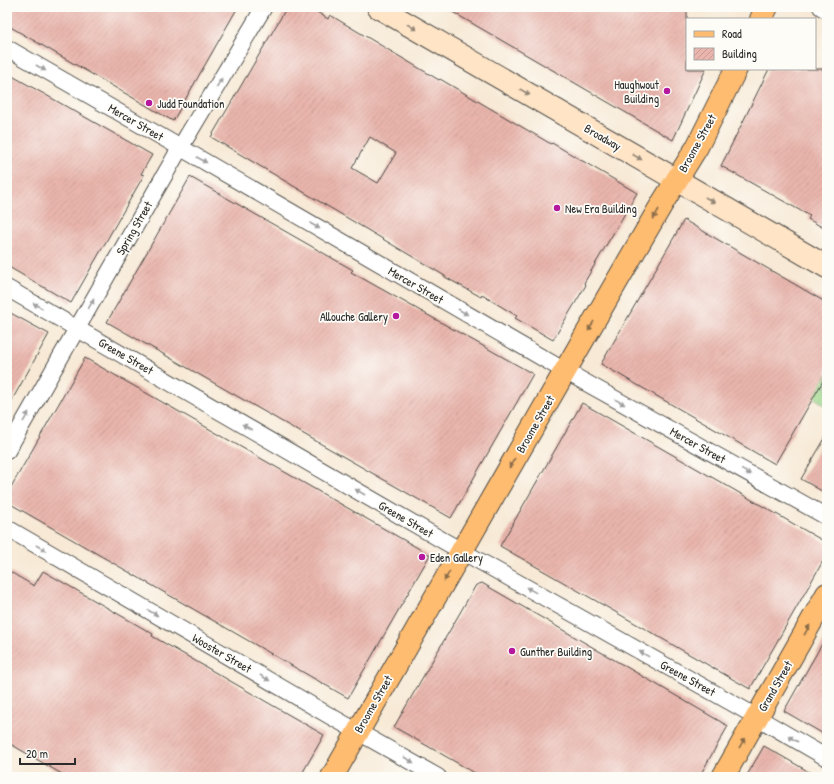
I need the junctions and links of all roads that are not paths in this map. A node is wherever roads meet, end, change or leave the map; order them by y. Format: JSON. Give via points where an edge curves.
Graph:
{"nodes":[{"id":1,"x":264,"y":7,"type":"edge"},
{"id":2,"x":378,"y":7,"type":"edge"},
{"id":3,"x":767,"y":7,"type":"edge"},
{"id":4,"x":821,"y":7,"type":"edge"},
{"id":5,"x":827,"y":10,"type":"edge"},
{"id":6,"x":762,"y":18,"type":"edge"},
{"id":7,"x":7,"y":48,"type":"edge"},
{"id":8,"x":736,"y":70,"type":"edge"},
{"id":9,"x":180,"y":148,"type":"junction"},
{"id":10,"x":676,"y":180,"type":"junction"},
{"id":11,"x":827,"y":267,"type":"edge"},
{"id":12,"x":7,"y":288,"type":"edge"},
{"id":13,"x":77,"y":328,"type":"junction"},
{"id":14,"x":565,"y":371,"type":"junction"},
{"id":15,"x":7,"y":451,"type":"edge"},
{"id":16,"x":827,"y":517,"type":"edge"},
{"id":17,"x":7,"y":528,"type":"edge"},
{"id":18,"x":462,"y":551,"type":"junction"},
{"id":19,"x":827,"y":594,"type":"edge"},
{"id":20,"x":757,"y":718,"type":"junction"},
{"id":21,"x":358,"y":732,"type":"junction"},
{"id":22,"x":827,"y":758,"type":"edge"},
{"id":23,"x":332,"y":777,"type":"edge"},
{"id":24,"x":438,"y":777,"type":"edge"},
{"id":25,"x":723,"y":777,"type":"edge"}],
"edges":[{"from":9,"to":1,"type":"street","name":"Spring Street","one_way":true},
{"from":2,"to":10,"type":"main road","name":"Broadway","one_way":true},
{"from":3,"to":6,"type":"main road"},
{"from":4,"to":5,"type":"street"},
{"from":7,"to":9,"type":"street","name":"Mercer Street","one_way":true},
{"from":8,"to":10,"type":"main road","name":"Broome Street","via":[[697,147]]},
{"from":13,"to":9,"type":"street","name":"Spring Street","one_way":true},
{"from":9,"to":14,"type":"street","name":"Mercer Street","one_way":true},
{"from":10,"to":11,"type":"main road","name":"Broadway","one_way":true},
{"from":10,"to":14,"type":"main road","name":"Broome Street","one_way":true},
{"from":13,"to":12,"type":"street","name":"Greene Street","one_way":true},
{"from":15,"to":13,"type":"street","name":"Spring Street","one_way":true},
{"from":18,"to":13,"type":"street","name":"Greene Street","one_way":true},
{"from":14,"to":16,"type":"street","name":"Mercer Street","one_way":true},
{"from":14,"to":18,"type":"main road","name":"Broome Street","one_way":true},
{"from":17,"to":21,"type":"street","name":"Wooster Street","one_way":true},
{"from":20,"to":18,"type":"street","name":"Greene Street","one_way":true},
{"from":18,"to":21,"type":"main road","name":"Broome Street","one_way":true},
{"from":20,"to":19,"type":"main road","name":"Grand Street","one_way":true},
{"from":22,"to":20,"type":"street","name":"Greene Street","one_way":true},
{"from":25,"to":20,"type":"main road","name":"Grand Street","one_way":true},
{"from":21,"to":23,"type":"main road","name":"Broome Street"},
{"from":21,"to":24,"type":"street","name":"Wooster Street","one_way":true}]}
